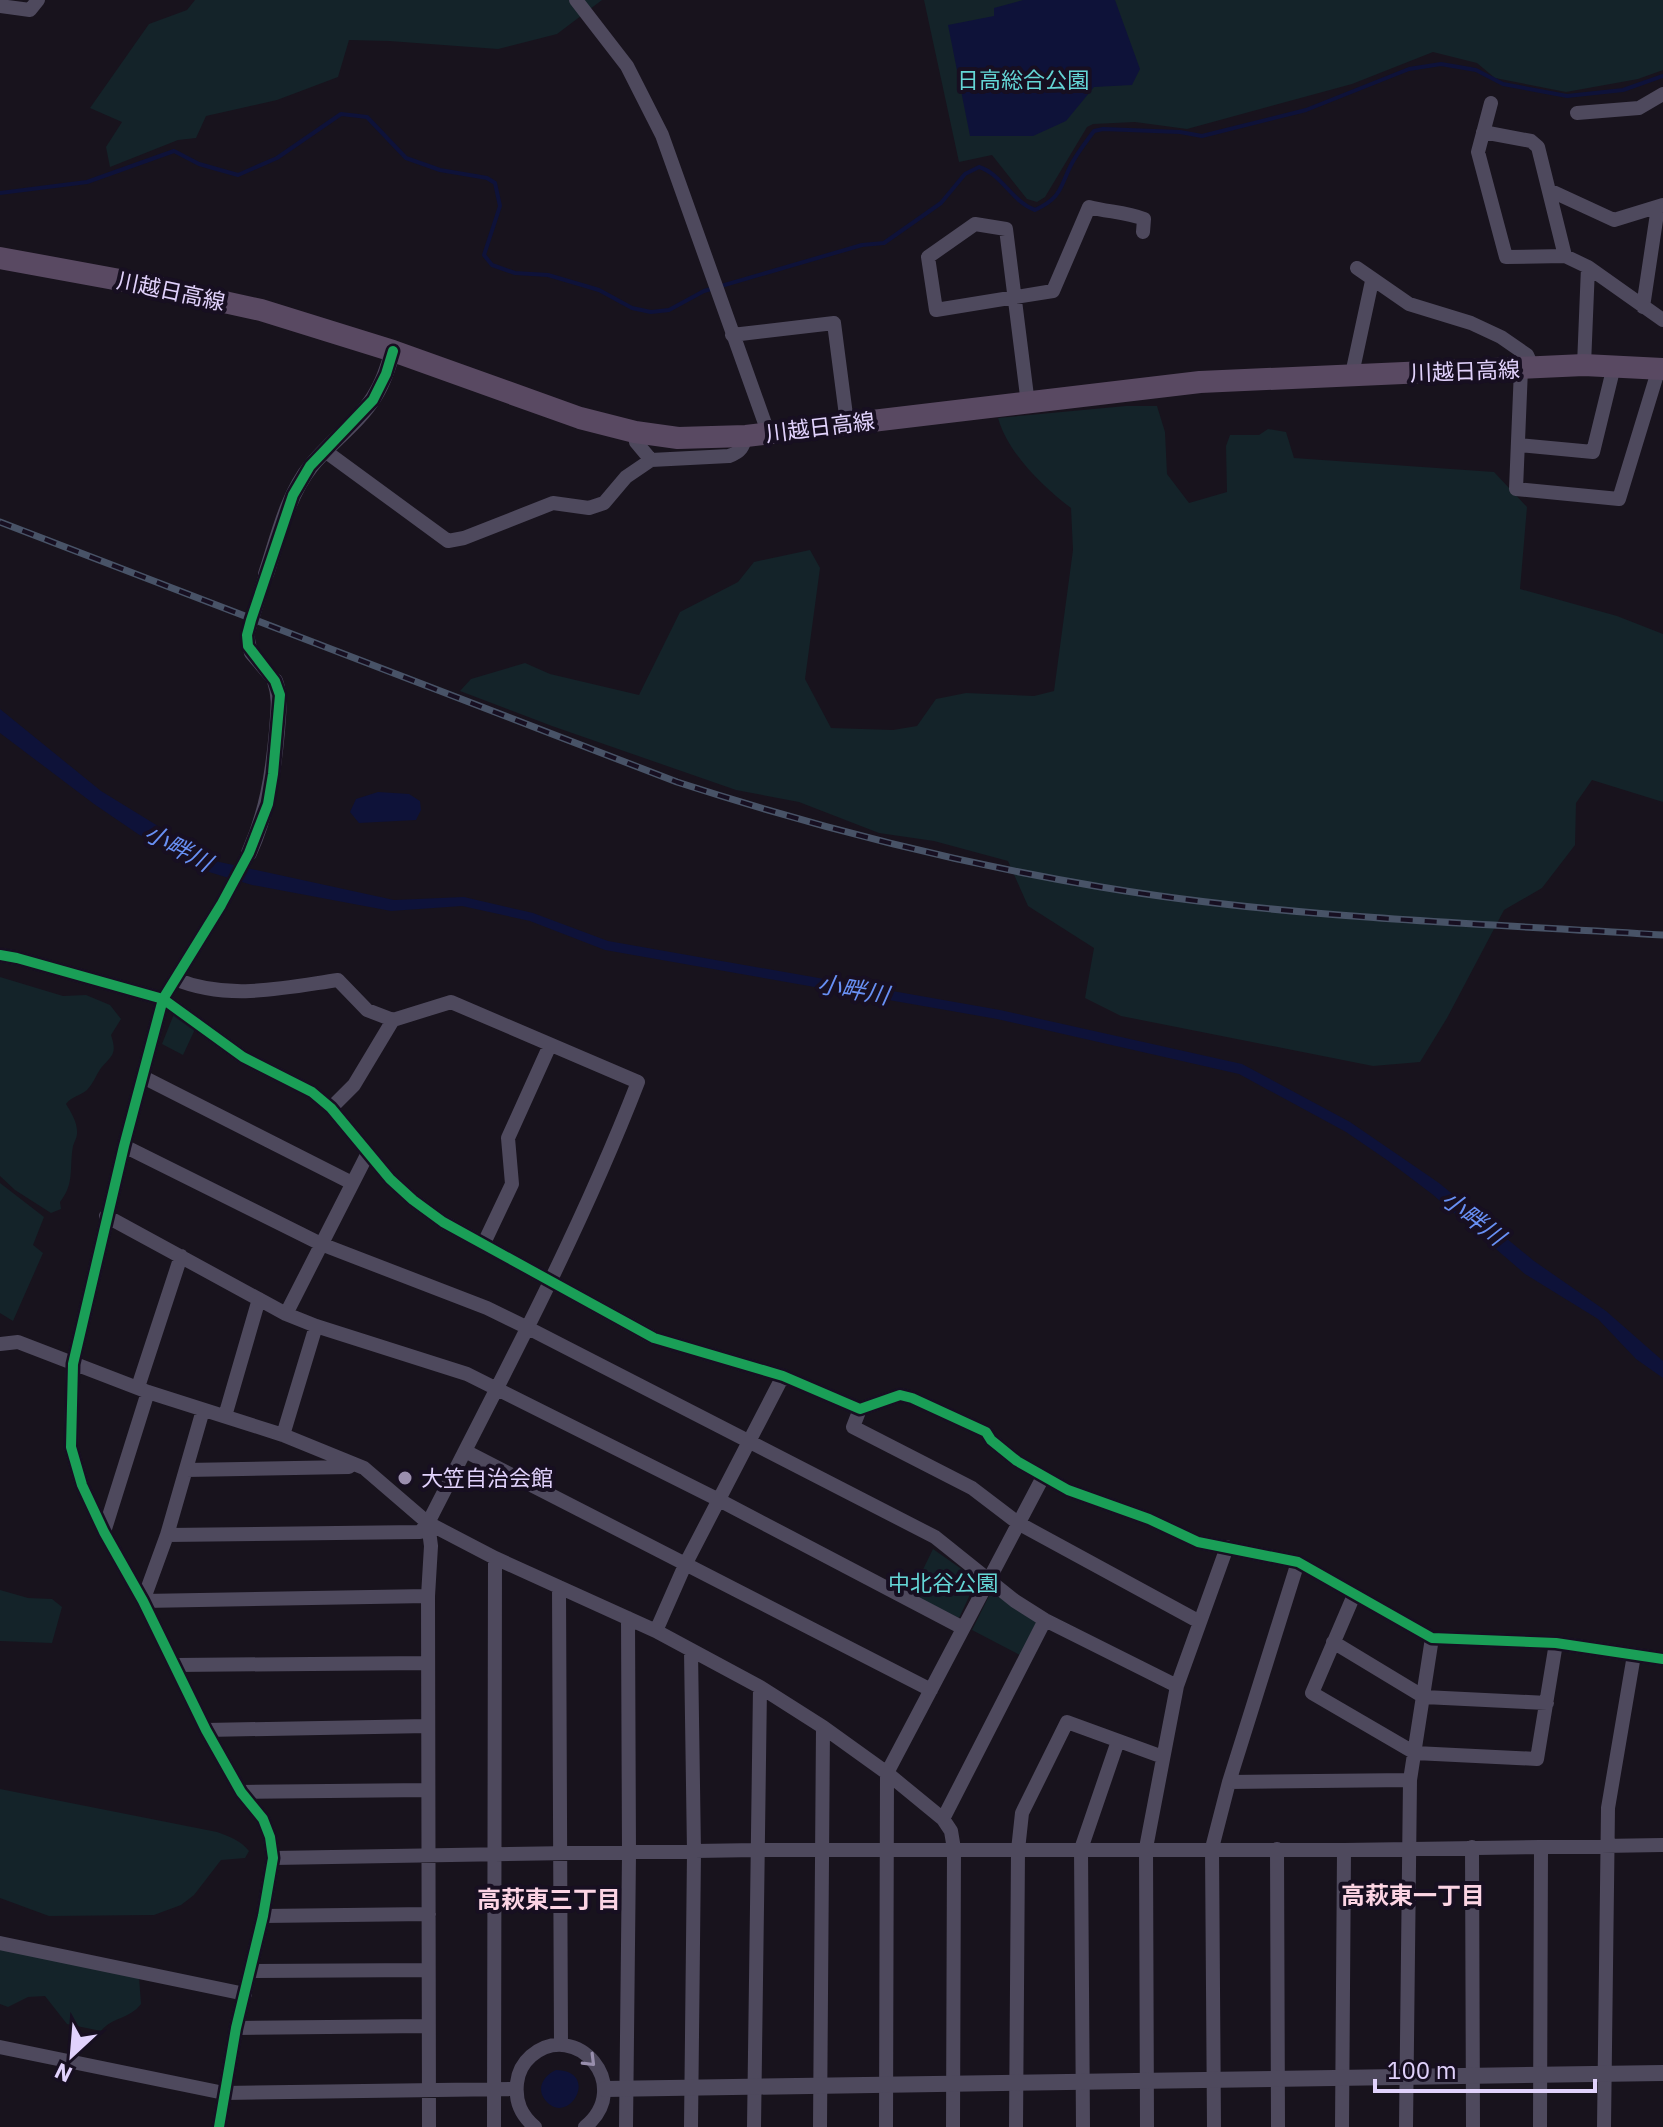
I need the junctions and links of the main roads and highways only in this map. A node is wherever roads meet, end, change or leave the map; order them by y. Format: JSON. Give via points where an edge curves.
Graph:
{"nodes":[{"id":1,"x":0,"y":258,"type":"edge"},
{"id":2,"x":1661,"y":369,"type":"edge"}],
"edges":[{"from":1,"to":2,"type":"main road","name":"川越日高線","via":[[261,310],[567,413],[678,438],[757,434],[1200,382],[1584,365]]}]}
